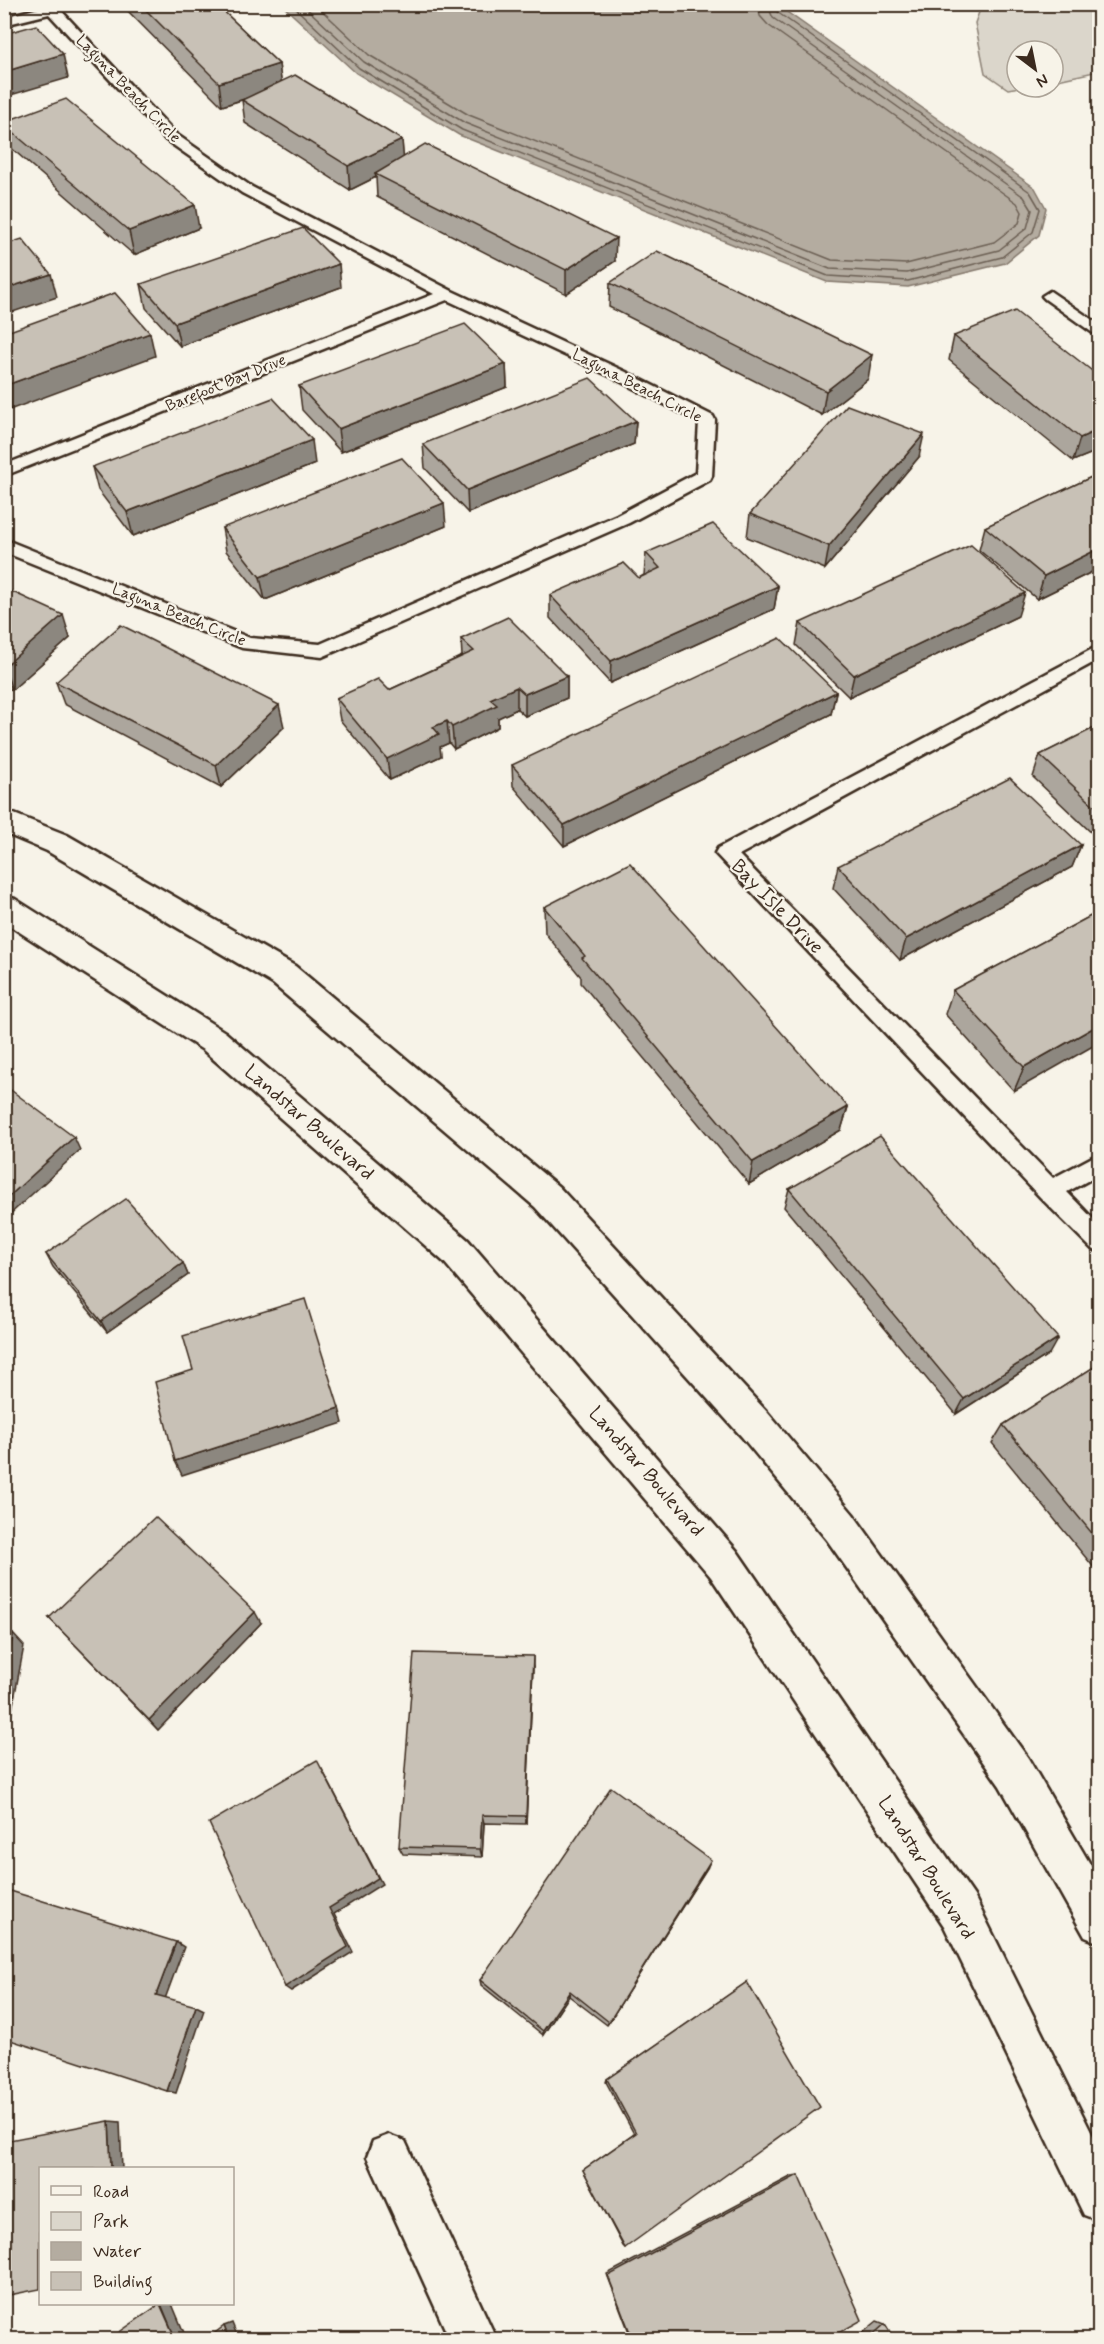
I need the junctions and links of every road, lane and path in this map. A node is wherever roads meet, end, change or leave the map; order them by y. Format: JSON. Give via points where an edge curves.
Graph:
{"nodes":[{"id":1,"x":49,"y":7,"type":"edge"},
{"id":2,"x":4,"y":21,"type":"edge"},
{"id":3,"x":447,"y":294,"type":"junction"},
{"id":4,"x":1050,"y":296,"type":"dead end"},
{"id":5,"x":1100,"y":333,"type":"edge"},
{"id":6,"x":4,"y":471,"type":"edge"},
{"id":7,"x":4,"y":544,"type":"edge"},
{"id":8,"x":1100,"y":651,"type":"edge"},
{"id":9,"x":4,"y":821,"type":"edge"},
{"id":10,"x":4,"y":907,"type":"edge"},
{"id":11,"x":1100,"y":1162,"type":"edge"},
{"id":12,"x":1049,"y":1191,"type":"junction"},
{"id":13,"x":1100,"y":1242,"type":"edge"},
{"id":14,"x":1100,"y":1922,"type":"edge"},
{"id":15,"x":389,"y":2157,"type":"dead end"},
{"id":16,"x":1100,"y":2199,"type":"edge"},
{"id":17,"x":474,"y":2340,"type":"edge"}],
"edges":[{"from":1,"to":2,"type":"lane"},
{"from":1,"to":3,"type":"lane","name":"Laguna Beach Circle","via":[[171,137],[247,190]]},
{"from":3,"to":6,"type":"lane","name":"Barefoot Bay Drive"},
{"from":3,"to":7,"type":"lane","name":"Laguna Beach Circle","via":[[707,420],[704,476],[622,519],[322,651],[248,644]]},
{"from":4,"to":5,"type":"lane"},
{"from":8,"to":12,"type":"lane","name":"Bay Isle Drive","via":[[725,853]]},
{"from":9,"to":14,"type":"main road","via":[[57,843],[284,975],[547,1197],[755,1425],[840,1527],[1014,1772]]},
{"from":10,"to":16,"type":"main road","name":"Landstar Boulevard","via":[[214,1041],[456,1251],[724,1564],[958,1911]]},
{"from":11,"to":12,"type":"lane"},
{"from":12,"to":13,"type":"lane","name":"Bay Isle Drive"},
{"from":15,"to":17,"type":"main road"}]}
